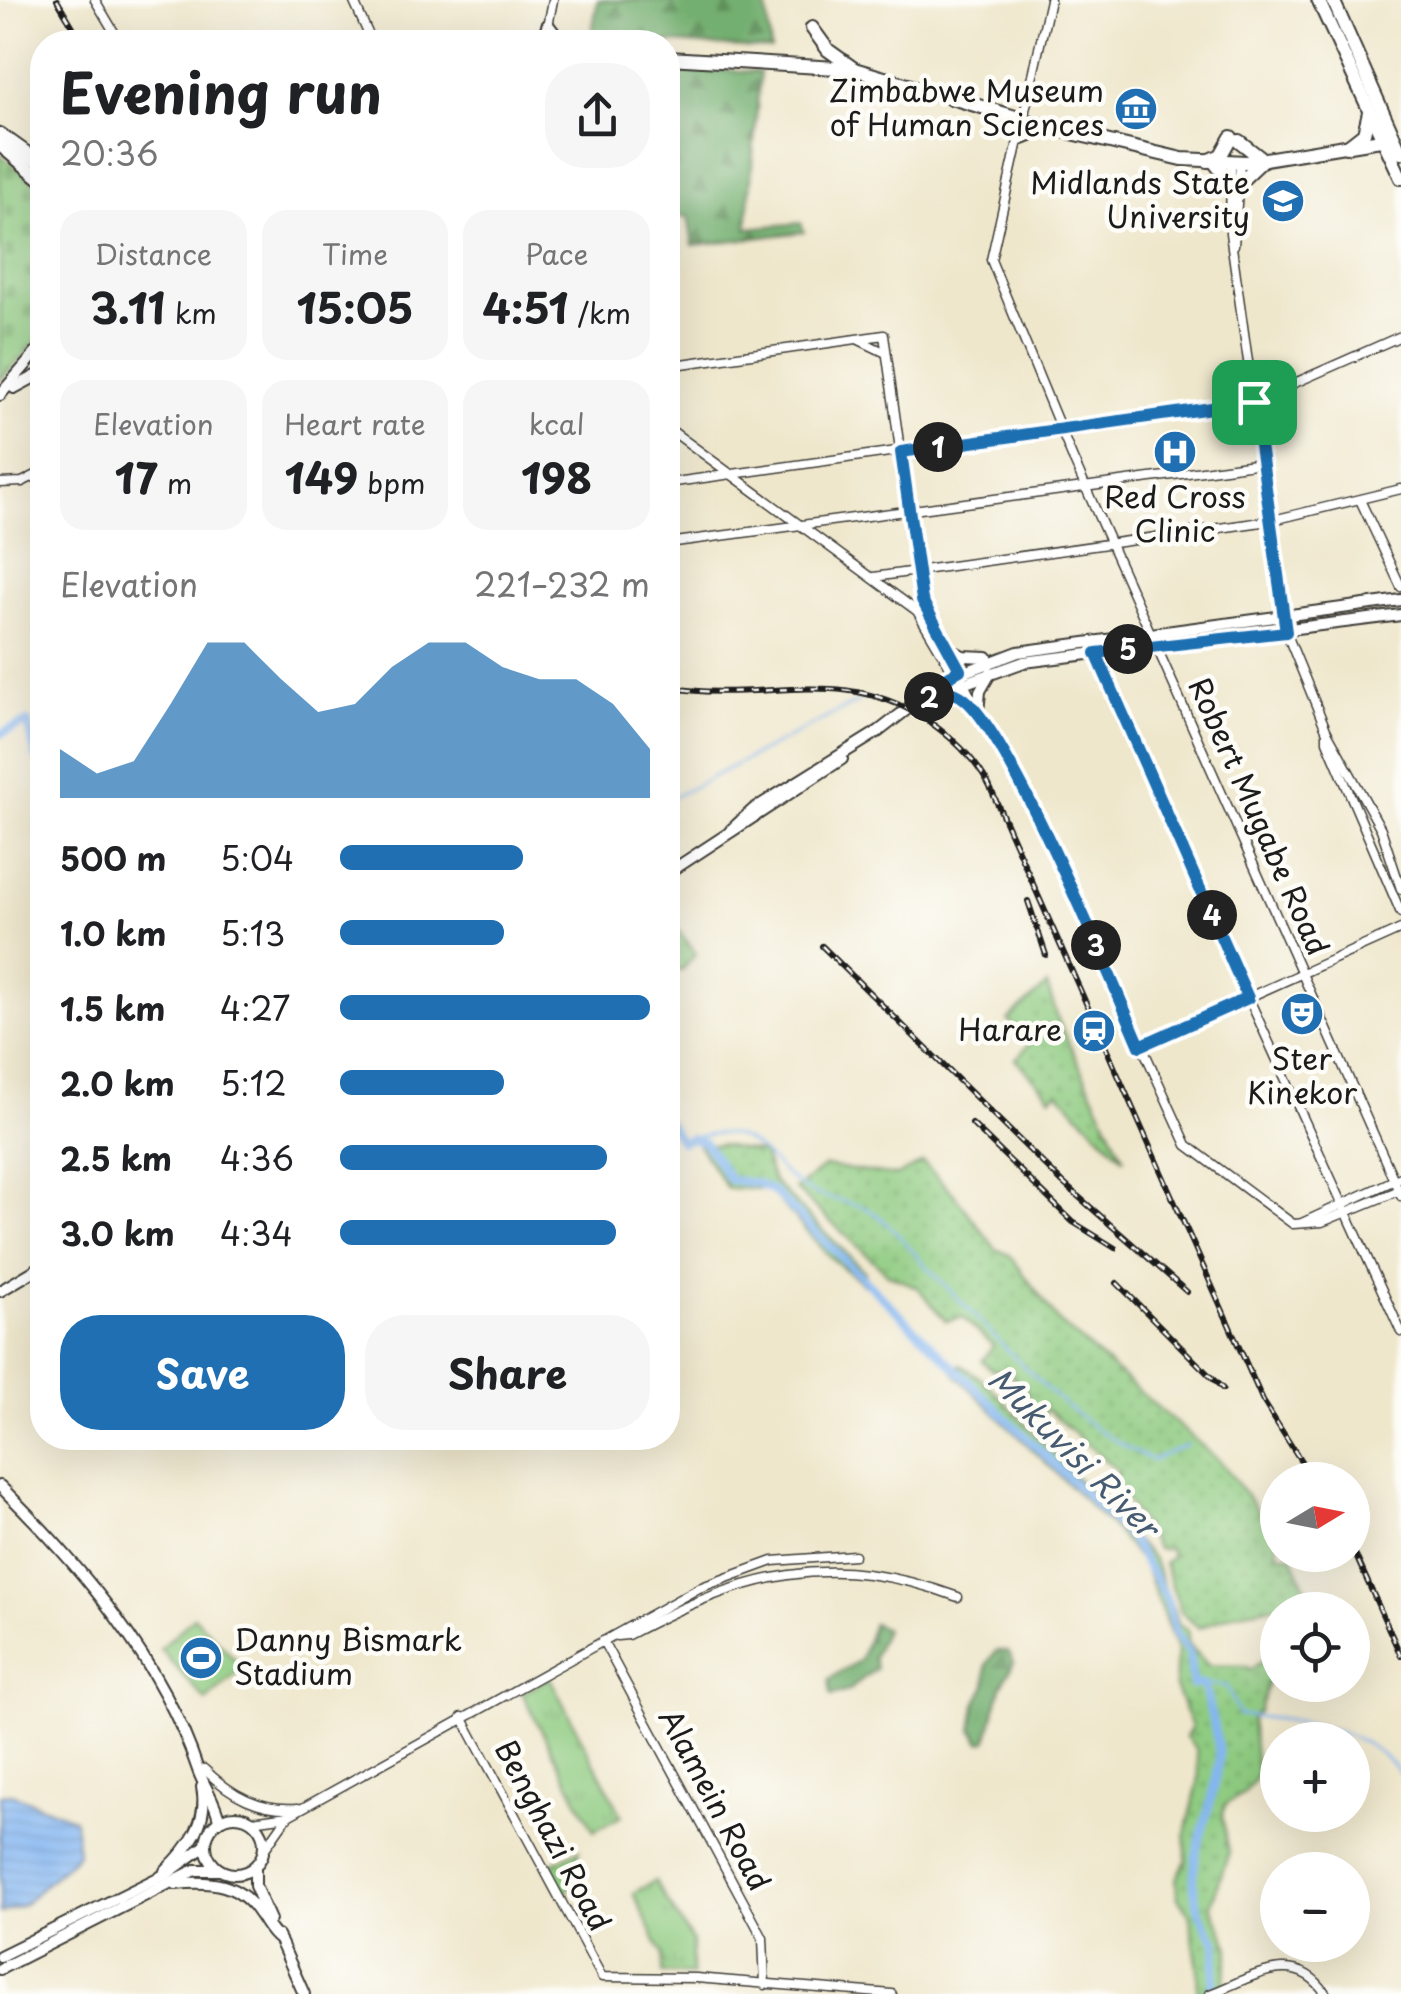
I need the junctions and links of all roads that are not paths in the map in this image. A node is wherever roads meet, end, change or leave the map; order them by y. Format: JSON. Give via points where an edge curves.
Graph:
{"nodes":[{"id":1,"x":94,"y":0,"type":"edge"},
{"id":2,"x":354,"y":0,"type":"edge"},
{"id":3,"x":553,"y":0,"type":"edge"},
{"id":4,"x":1050,"y":0,"type":"edge"},
{"id":5,"x":1318,"y":0,"type":"edge"},
{"id":6,"x":1333,"y":0,"type":"edge"},
{"id":7,"x":812,"y":28,"type":"dead end"},
{"id":8,"x":113,"y":30,"type":"edge"},
{"id":9,"x":367,"y":30,"type":"edge"},
{"id":10,"x":548,"y":30,"type":"edge"},
{"id":11,"x":680,"y":56,"type":"edge"},
{"id":12,"x":854,"y":69,"type":"junction"},
{"id":13,"x":1369,"y":110,"type":"junction"},
{"id":14,"x":1026,"y":120,"type":"junction"},
{"id":15,"x":1051,"y":127,"type":"junction"},
{"id":16,"x":0,"y":134,"type":"edge"},
{"id":17,"x":1393,"y":138,"type":"edge"},
{"id":18,"x":1020,"y":139,"type":"junction"},
{"id":19,"x":0,"y":145,"type":"edge"},
{"id":20,"x":1334,"y":151,"type":"junction"},
{"id":21,"x":1401,"y":153,"type":"edge"},
{"id":22,"x":30,"y":155,"type":"edge"},
{"id":23,"x":1264,"y":160,"type":"junction"},
{"id":24,"x":1210,"y":162,"type":"junction"},
{"id":25,"x":1236,"y":163,"type":"junction"},
{"id":26,"x":30,"y":170,"type":"edge"},
{"id":27,"x":1401,"y":178,"type":"edge"},
{"id":28,"x":1236,"y":183,"type":"junction"},
{"id":29,"x":1401,"y":336,"type":"edge"},
{"id":30,"x":855,"y":339,"type":"junction"},
{"id":31,"x":886,"y":353,"type":"junction"},
{"id":32,"x":30,"y":360,"type":"edge"},
{"id":33,"x":680,"y":364,"type":"edge"},
{"id":34,"x":30,"y":369,"type":"edge"},
{"id":35,"x":30,"y":379,"type":"edge"},
{"id":36,"x":14,"y":388,"type":"junction"},
{"id":37,"x":0,"y":395,"type":"edge"},
{"id":38,"x":1254,"y":402,"type":"junction"},
{"id":39,"x":0,"y":404,"type":"edge"},
{"id":40,"x":1060,"y":429,"type":"junction"},
{"id":41,"x":680,"y":437,"type":"edge"},
{"id":42,"x":901,"y":452,"type":"junction"},
{"id":43,"x":1262,"y":463,"type":"junction"},
{"id":44,"x":732,"y":476,"type":"junction"},
{"id":45,"x":30,"y":478,"type":"edge"},
{"id":46,"x":0,"y":482,"type":"edge"},
{"id":47,"x":680,"y":482,"type":"edge"},
{"id":48,"x":1086,"y":487,"type":"junction"},
{"id":49,"x":1401,"y":489,"type":"edge"},
{"id":50,"x":1401,"y":497,"type":"edge"},
{"id":51,"x":1379,"y":498,"type":"junction"},
{"id":52,"x":1361,"y":502,"type":"junction"},
{"id":53,"x":908,"y":510,"type":"junction"},
{"id":54,"x":1269,"y":521,"type":"junction"},
{"id":55,"x":805,"y":525,"type":"junction"},
{"id":56,"x":680,"y":541,"type":"edge"},
{"id":57,"x":1112,"y":543,"type":"junction"},
{"id":58,"x":916,"y":570,"type":"junction"},
{"id":59,"x":874,"y":576,"type":"junction"},
{"id":60,"x":1401,"y":587,"type":"edge"},
{"id":61,"x":1401,"y":600,"type":"edge"},
{"id":62,"x":1401,"y":615,"type":"edge"},
{"id":63,"x":1283,"y":618,"type":"junction"},
{"id":64,"x":1286,"y":632,"type":"junction"},
{"id":65,"x":1154,"y":639,"type":"junction"},
{"id":66,"x":1094,"y":648,"type":"junction"},
{"id":67,"x":949,"y":650,"type":"junction"},
{"id":68,"x":994,"y":657,"type":"junction"},
{"id":69,"x":952,"y":669,"type":"junction"},
{"id":70,"x":992,"y":672,"type":"junction"},
{"id":71,"x":952,"y":685,"type":"junction"},
{"id":72,"x":965,"y":698,"type":"joint"},
{"id":73,"x":978,"y":713,"type":"junction"},
{"id":74,"x":1327,"y":732,"type":"junction"},
{"id":75,"x":680,"y":865,"type":"edge"},
{"id":76,"x":1401,"y":890,"type":"edge"},
{"id":77,"x":1401,"y":913,"type":"edge"},
{"id":78,"x":1401,"y":929,"type":"edge"},
{"id":79,"x":1303,"y":974,"type":"junction"},
{"id":80,"x":1248,"y":998,"type":"junction"},
{"id":81,"x":1140,"y":1046,"type":"junction"},
{"id":82,"x":1397,"y":1179,"type":"edge"},
{"id":83,"x":1400,"y":1192,"type":"edge"},
{"id":84,"x":1342,"y":1208,"type":"junction"},
{"id":85,"x":30,"y":1273,"type":"edge"},
{"id":86,"x":0,"y":1291,"type":"edge"},
{"id":87,"x":1401,"y":1332,"type":"edge"},
{"id":88,"x":0,"y":1486,"type":"edge"},
{"id":89,"x":854,"y":1555,"type":"dead end"},
{"id":90,"x":958,"y":1597,"type":"dead end"},
{"id":91,"x":603,"y":1641,"type":"junction"},
{"id":92,"x":462,"y":1717,"type":"junction"},
{"id":93,"x":200,"y":1767,"type":"junction"},
{"id":94,"x":303,"y":1807,"type":"junction"},
{"id":95,"x":233,"y":1815,"type":"junction"},
{"id":96,"x":288,"y":1816,"type":"junction"},
{"id":97,"x":218,"y":1820,"type":"junction"},
{"id":98,"x":252,"y":1820,"type":"junction"},
{"id":99,"x":205,"y":1846,"type":"junction"},
{"id":100,"x":264,"y":1850,"type":"junction"},
{"id":101,"x":256,"y":1866,"type":"junction"},
{"id":102,"x":220,"y":1870,"type":"junction"},
{"id":103,"x":239,"y":1874,"type":"junction"},
{"id":104,"x":161,"y":1882,"type":"junction"},
{"id":105,"x":255,"y":1886,"type":"junction"},
{"id":106,"x":280,"y":1940,"type":"junction"},
{"id":107,"x":0,"y":1956,"type":"edge"},
{"id":108,"x":0,"y":1969,"type":"edge"},
{"id":109,"x":764,"y":1984,"type":"junction"},
{"id":110,"x":1214,"y":1992,"type":"edge"},
{"id":111,"x":304,"y":1994,"type":"edge"},
{"id":112,"x":892,"y":1994,"type":"edge"},
{"id":113,"x":1326,"y":1994,"type":"edge"}],
"edges":[{"from":1,"to":8,"type":"street"},
{"from":2,"to":9,"type":"street"},
{"from":3,"to":10,"type":"street"},
{"from":4,"to":14,"type":"street","name":"Robert Mugabe Road"},
{"from":5,"to":13,"type":"highway"},
{"from":6,"to":17,"type":"highway"},
{"from":7,"to":12,"type":"highway"},
{"from":11,"to":12,"type":"highway"},
{"from":12,"to":14,"type":"highway"},
{"from":13,"to":17,"type":"highway"},
{"from":13,"to":20,"type":"highway","via":[[1364,133]]},
{"from":14,"to":15,"type":"highway"},
{"from":14,"to":18,"type":"street","name":"Robert Mugabe Road"},
{"from":15,"to":18,"type":"highway"},
{"from":15,"to":24,"type":"highway"},
{"from":16,"to":22,"type":"highway"},
{"from":17,"to":20,"type":"highway"},
{"from":17,"to":21,"type":"highway"},
{"from":17,"to":27,"type":"highway"},
{"from":18,"to":40,"type":"street","name":"Robert Mugabe Road","via":[[991,260]]},
{"from":19,"to":26,"type":"highway"},
{"from":20,"to":23,"type":"highway"},
{"from":23,"to":24,"type":"highway","via":[[1235,139]]},
{"from":23,"to":25,"type":"highway"},
{"from":23,"to":28,"type":"highway"},
{"from":24,"to":25,"type":"highway"},
{"from":24,"to":28,"type":"highway"},
{"from":25,"to":28,"type":"street"},
{"from":28,"to":38,"type":"street","via":[[1230,233]]},
{"from":29,"to":38,"type":"street"},
{"from":30,"to":31,"type":"street"},
{"from":30,"to":31,"type":"street","via":[[884,335]]},
{"from":30,"to":33,"type":"street"},
{"from":31,"to":42,"type":"street"},
{"from":32,"to":37,"type":"main road"},
{"from":34,"to":36,"type":"main road"},
{"from":35,"to":36,"type":"main road"},
{"from":36,"to":39,"type":"main road"},
{"from":38,"to":40,"type":"street"},
{"from":38,"to":43,"type":"street"},
{"from":40,"to":42,"type":"street"},
{"from":40,"to":48,"type":"street","name":"Robert Mugabe Road"},
{"from":41,"to":44,"type":"street"},
{"from":42,"to":44,"type":"street"},
{"from":42,"to":53,"type":"street"},
{"from":43,"to":48,"type":"street"},
{"from":43,"to":54,"type":"street"},
{"from":44,"to":47,"type":"street"},
{"from":44,"to":55,"type":"street"},
{"from":45,"to":46,"type":"street"},
{"from":48,"to":53,"type":"street"},
{"from":48,"to":57,"type":"street","name":"Robert Mugabe Road"},
{"from":49,"to":51,"type":"street"},
{"from":50,"to":51,"type":"street"},
{"from":51,"to":52,"type":"street"},
{"from":52,"to":54,"type":"street"},
{"from":52,"to":60,"type":"street"},
{"from":53,"to":55,"type":"street"},
{"from":53,"to":58,"type":"street"},
{"from":54,"to":57,"type":"street"},
{"from":54,"to":63,"type":"street"},
{"from":55,"to":56,"type":"street"},
{"from":55,"to":59,"type":"street"},
{"from":57,"to":58,"type":"street"},
{"from":57,"to":65,"type":"street","name":"Robert Mugabe Road"},
{"from":58,"to":59,"type":"street"},
{"from":58,"to":67,"type":"street","via":[[922,600]]},
{"from":59,"to":69,"type":"street","via":[[916,611]]},
{"from":61,"to":63,"type":"main road"},
{"from":62,"to":64,"type":"main road"},
{"from":63,"to":64,"type":"street"},
{"from":63,"to":65,"type":"main road"},
{"from":64,"to":65,"type":"main road"},
{"from":64,"to":74,"type":"street"},
{"from":65,"to":66,"type":"main road"},
{"from":65,"to":79,"type":"street","name":"Robert Mugabe Road"},
{"from":66,"to":68,"type":"main road"},
{"from":66,"to":70,"type":"main road"},
{"from":66,"to":80,"type":"street"},
{"from":67,"to":68,"type":"main road"},
{"from":67,"to":69,"type":"street"},
{"from":68,"to":69,"type":"main road"},
{"from":69,"to":71,"type":"main road"},
{"from":69,"to":71,"type":"street"},
{"from":70,"to":71,"type":"main road"},
{"from":70,"to":73,"type":"main road","via":[[980,691]]},
{"from":71,"to":72,"type":"main road"},
{"from":71,"to":73,"type":"street"},
{"from":71,"to":75,"type":"main road"},
{"from":72,"to":73,"type":"street"},
{"from":73,"to":81,"type":"street","via":[[1040,823]]},
{"from":74,"to":76,"type":"street","via":[[1380,829]]},
{"from":74,"to":77,"type":"street"},
{"from":78,"to":79,"type":"street"},
{"from":79,"to":80,"type":"street"},
{"from":79,"to":82,"type":"street","name":"Robert Mugabe Road"},
{"from":80,"to":81,"type":"street"},
{"from":80,"to":84,"type":"street"},
{"from":81,"to":84,"type":"street","via":[[1186,1146],[1284,1218],[1302,1223]]},
{"from":82,"to":83,"type":"street","name":"Robert Mugabe Road"},
{"from":82,"to":84,"type":"street"},
{"from":83,"to":84,"type":"street"},
{"from":84,"to":87,"type":"street"},
{"from":85,"to":86,"type":"main road"},
{"from":88,"to":93,"type":"main road","via":[[49,1534],[116,1620]]},
{"from":89,"to":91,"type":"street","via":[[742,1569]]},
{"from":90,"to":91,"type":"street","via":[[854,1572],[762,1578]]},
{"from":91,"to":92,"type":"street"},
{"from":91,"to":109,"type":"street","name":"Alamein Road","via":[[762,1938]]},
{"from":92,"to":94,"type":"street"},
{"from":92,"to":109,"type":"street","name":"Benghazi Road","via":[[602,1978]]},
{"from":93,"to":94,"type":"street","via":[[242,1799],[272,1808]]},
{"from":93,"to":95,"type":"main road"},
{"from":93,"to":97,"type":"main road"},
{"from":93,"to":104,"type":"main road","via":[[204,1815]]},
{"from":94,"to":96,"type":"street"},
{"from":95,"to":97,"type":"main road"},
{"from":95,"to":98,"type":"main road"},
{"from":96,"to":98,"type":"street"},
{"from":96,"to":100,"type":"street"},
{"from":97,"to":99,"type":"main road"},
{"from":98,"to":100,"type":"main road"},
{"from":99,"to":102,"type":"main road"},
{"from":99,"to":104,"type":"main road"},
{"from":100,"to":101,"type":"main road"},
{"from":101,"to":103,"type":"main road"},
{"from":101,"to":105,"type":"main road"},
{"from":102,"to":103,"type":"main road"},
{"from":102,"to":104,"type":"main road"},
{"from":103,"to":105,"type":"main road"},
{"from":104,"to":106,"type":"main road","via":[[233,1888]]},
{"from":104,"to":107,"type":"main road"},
{"from":104,"to":108,"type":"main road"},
{"from":105,"to":106,"type":"main road"},
{"from":106,"to":111,"type":"main road"},
{"from":109,"to":112,"type":"street"},
{"from":110,"to":113,"type":"street","via":[[1288,1967],[1310,1975]]}]}
